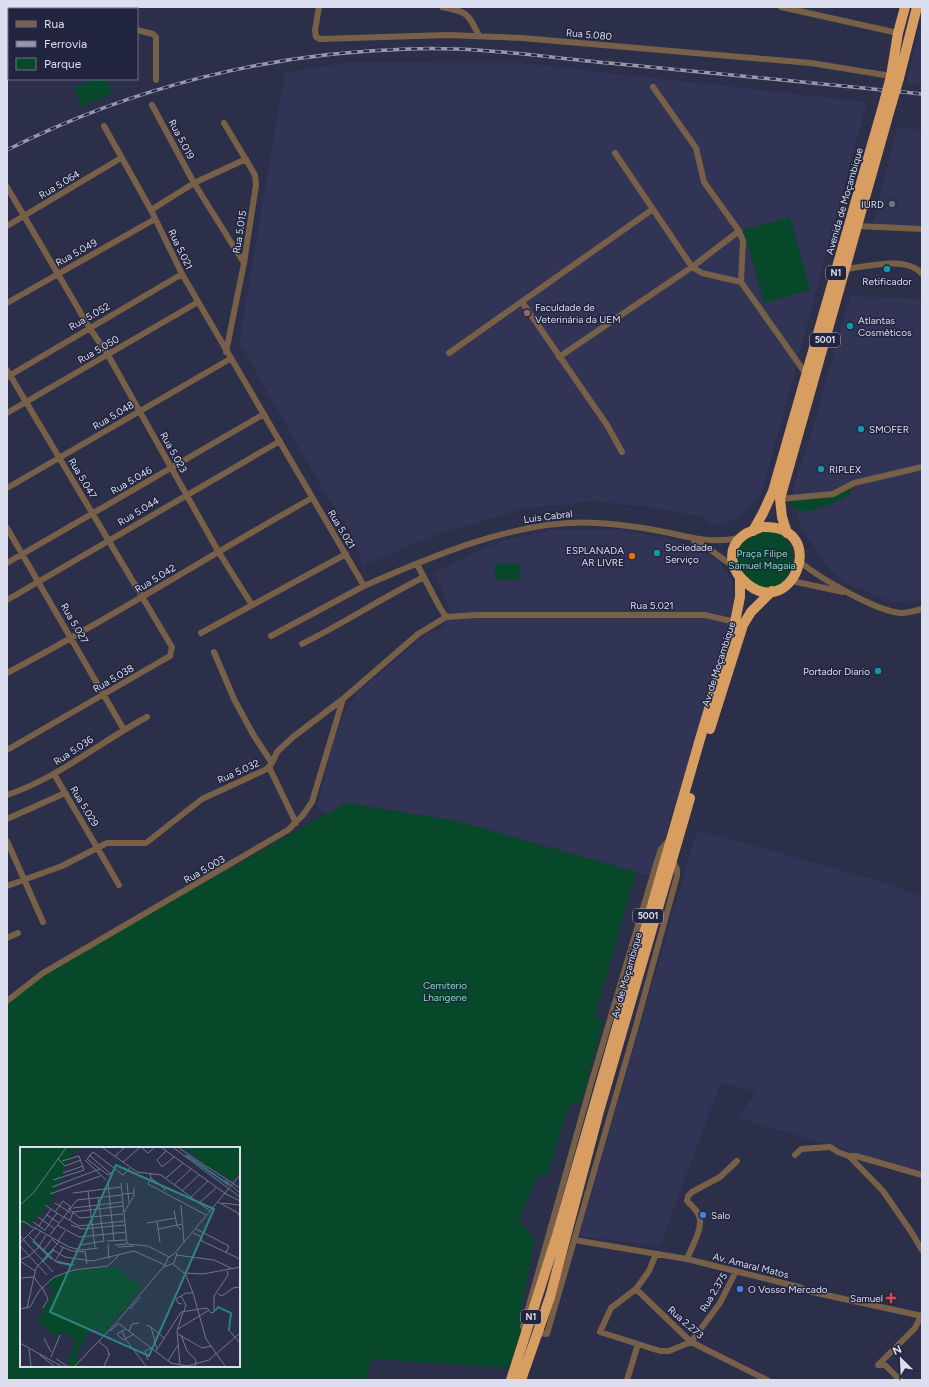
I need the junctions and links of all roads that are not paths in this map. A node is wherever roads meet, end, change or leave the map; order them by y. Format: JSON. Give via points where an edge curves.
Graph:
{"nodes":[{"id":1,"x":320,"y":7,"type":"edge"},
{"id":2,"x":442,"y":7,"type":"edge"},
{"id":3,"x":782,"y":7,"type":"edge"},
{"id":4,"x":905,"y":7,"type":"edge"},
{"id":5,"x":917,"y":7,"type":"edge"},
{"id":6,"x":791,"y":8,"type":"edge"},
{"id":7,"x":138,"y":30,"type":"edge"},
{"id":8,"x":898,"y":33,"type":"junction"},
{"id":9,"x":479,"y":36,"type":"junction"},
{"id":10,"x":8,"y":44,"type":"edge"},
{"id":11,"x":7,"y":49,"type":"edge"},
{"id":12,"x":895,"y":77,"type":"junction"},
{"id":13,"x":156,"y":80,"type":"dead end"},
{"id":14,"x":653,"y":87,"type":"dead end"},
{"id":15,"x":888,"y":100,"type":"junction"},
{"id":16,"x":152,"y":105,"type":"dead end"},
{"id":17,"x":224,"y":123,"type":"dead end"},
{"id":18,"x":104,"y":126,"type":"dead end"},
{"id":19,"x":879,"y":148,"type":"joint"},
{"id":20,"x":615,"y":153,"type":"dead end"},
{"id":21,"x":121,"y":158,"type":"junction"},
{"id":22,"x":246,"y":159,"type":"junction"},
{"id":23,"x":194,"y":183,"type":"junction"},
{"id":24,"x":7,"y":187,"type":"edge"},
{"id":25,"x":653,"y":209,"type":"junction"},
{"id":26,"x":151,"y":210,"type":"junction"},
{"id":27,"x":24,"y":216,"type":"junction"},
{"id":28,"x":155,"y":219,"type":"junction"},
{"id":29,"x":7,"y":226,"type":"edge"},
{"id":30,"x":857,"y":226,"type":"junction"},
{"id":31,"x":922,"y":229,"type":"edge"},
{"id":32,"x":739,"y":231,"type":"junction"},
{"id":33,"x":244,"y":263,"type":"junction"},
{"id":34,"x":692,"y":267,"type":"junction"},
{"id":35,"x":845,"y":269,"type":"junction"},
{"id":36,"x":58,"y":274,"type":"junction"},
{"id":37,"x":182,"y":274,"type":"junction"},
{"id":38,"x":922,"y":274,"type":"edge"},
{"id":39,"x":741,"y":282,"type":"junction"},
{"id":40,"x":198,"y":302,"type":"junction"},
{"id":41,"x":522,"y":302,"type":"junction"},
{"id":42,"x":7,"y":303,"type":"edge"},
{"id":43,"x":89,"y":327,"type":"junction"},
{"id":44,"x":226,"y":352,"type":"junction"},
{"id":45,"x":449,"y":353,"type":"dead end"},
{"id":46,"x":108,"y":355,"type":"junction"},
{"id":47,"x":559,"y":357,"type":"junction"},
{"id":48,"x":230,"y":360,"type":"junction"},
{"id":49,"x":8,"y":374,"type":"edge"},
{"id":50,"x":806,"y":374,"type":"junction"},
{"id":51,"x":26,"y":402,"type":"junction"},
{"id":52,"x":140,"y":411,"type":"junction"},
{"id":53,"x":7,"y":413,"type":"edge"},
{"id":54,"x":264,"y":414,"type":"junction"},
{"id":55,"x":280,"y":441,"type":"junction"},
{"id":56,"x":622,"y":452,"type":"dead end"},
{"id":57,"x":60,"y":458,"type":"junction"},
{"id":58,"x":172,"y":467,"type":"junction"},
{"id":59,"x":922,"y":467,"type":"edge"},
{"id":60,"x":7,"y":488,"type":"edge"},
{"id":61,"x":186,"y":494,"type":"junction"},
{"id":62,"x":312,"y":498,"type":"junction"},
{"id":63,"x":780,"y":499,"type":"junction"},
{"id":64,"x":93,"y":514,"type":"junction"},
{"id":65,"x":7,"y":528,"type":"edge"},
{"id":66,"x":753,"y":531,"type":"junction"},
{"id":67,"x":787,"y":533,"type":"junction"},
{"id":68,"x":685,"y":538,"type":"junction"},
{"id":69,"x":740,"y":538,"type":"junction"},
{"id":70,"x":108,"y":541,"type":"junction"},
{"id":71,"x":218,"y":550,"type":"junction"},
{"id":72,"x":22,"y":554,"type":"junction"},
{"id":73,"x":346,"y":554,"type":"junction"},
{"id":74,"x":800,"y":562,"type":"junction"},
{"id":75,"x":7,"y":563,"type":"edge"},
{"id":76,"x":417,"y":564,"type":"junction"},
{"id":77,"x":733,"y":566,"type":"junction"},
{"id":78,"x":424,"y":577,"type":"junction"},
{"id":79,"x":740,"y":578,"type":"junction"},
{"id":80,"x":792,"y":580,"type":"junction"},
{"id":81,"x":39,"y":582,"type":"junction"},
{"id":82,"x":364,"y":586,"type":"junction"},
{"id":83,"x":772,"y":591,"type":"junction"},
{"id":84,"x":849,"y":593,"type":"junction"},
{"id":85,"x":142,"y":597,"type":"junction"},
{"id":86,"x":7,"y":600,"type":"edge"},
{"id":87,"x":252,"y":605,"type":"junction"},
{"id":88,"x":922,"y":609,"type":"edge"},
{"id":89,"x":446,"y":616,"type":"junction"},
{"id":90,"x":735,"y":622,"type":"junction"},
{"id":91,"x":201,"y":633,"type":"dead end"},
{"id":92,"x":271,"y":636,"type":"dead end"},
{"id":93,"x":72,"y":638,"type":"junction"},
{"id":94,"x":302,"y":644,"type":"dead end"},
{"id":95,"x":214,"y":652,"type":"dead end"},
{"id":96,"x":7,"y":673,"type":"edge"},
{"id":97,"x":105,"y":694,"type":"junction"},
{"id":98,"x":343,"y":699,"type":"junction"},
{"id":99,"x":147,"y":717,"type":"dead end"},
{"id":100,"x":124,"y":730,"type":"junction"},
{"id":101,"x":7,"y":750,"type":"edge"},
{"id":102,"x":271,"y":765,"type":"junction"},
{"id":103,"x":54,"y":774,"type":"junction"},
{"id":104,"x":65,"y":793,"type":"junction"},
{"id":105,"x":7,"y":795,"type":"edge"},
{"id":106,"x":7,"y":819,"type":"edge"},
{"id":107,"x":296,"y":823,"type":"junction"},
{"id":108,"x":671,"y":839,"type":"junction"},
{"id":109,"x":7,"y":840,"type":"edge"},
{"id":110,"x":98,"y":848,"type":"junction"},
{"id":111,"x":672,"y":860,"type":"junction"},
{"id":112,"x":25,"y":881,"type":"junction"},
{"id":113,"x":119,"y":885,"type":"dead end"},
{"id":114,"x":7,"y":886,"type":"edge"},
{"id":115,"x":43,"y":922,"type":"dead end"},
{"id":116,"x":18,"y":933,"type":"dead end"},
{"id":117,"x":7,"y":938,"type":"edge"},
{"id":118,"x":7,"y":1001,"type":"edge"},
{"id":119,"x":795,"y":1155,"type":"dead end"},
{"id":120,"x":849,"y":1156,"type":"junction"},
{"id":121,"x":737,"y":1161,"type":"dead end"},
{"id":122,"x":922,"y":1175,"type":"edge"},
{"id":123,"x":574,"y":1240,"type":"junction"},
{"id":124,"x":922,"y":1250,"type":"edge"},
{"id":125,"x":551,"y":1254,"type":"joint"},
{"id":126,"x":656,"y":1254,"type":"junction"},
{"id":127,"x":687,"y":1259,"type":"junction"},
{"id":128,"x":736,"y":1271,"type":"junction"},
{"id":129,"x":636,"y":1289,"type":"junction"},
{"id":130,"x":550,"y":1297,"type":"joint"},
{"id":131,"x":922,"y":1316,"type":"edge"},
{"id":132,"x":537,"y":1333,"type":"junction"},
{"id":133,"x":524,"y":1338,"type":"junction"},
{"id":134,"x":691,"y":1342,"type":"junction"},
{"id":135,"x":638,"y":1344,"type":"junction"},
{"id":136,"x":511,"y":1380,"type":"edge"},
{"id":137,"x":521,"y":1380,"type":"edge"},
{"id":138,"x":627,"y":1380,"type":"edge"},
{"id":139,"x":767,"y":1380,"type":"edge"},
{"id":140,"x":900,"y":1380,"type":"edge"}],
"edges":[{"from":1,"to":9,"type":"street","name":"Rua 5.080","via":[[315,30],[316,37],[320,39]]},
{"from":2,"to":9,"type":"street","via":[[467,14]]},
{"from":3,"to":6,"type":"street"},
{"from":4,"to":8,"type":"highway","name":"Avenida de Moçambique","number":"N1"},
{"from":5,"to":12,"type":"highway","name":"Avenida de Moçambique","number":"N1"},
{"from":6,"to":8,"type":"street"},
{"from":7,"to":13,"type":"street","via":[[156,37]]},
{"from":8,"to":12,"type":"highway","name":"Avenida de Moçambique","number":"N1"},
{"from":9,"to":12,"type":"street","name":"Rua 5.080","via":[[811,63]]},
{"from":10,"to":11,"type":"street"},
{"from":12,"to":15,"type":"highway","name":"Avenida de Moçambique","number":"N1","bridge":true},
{"from":14,"to":32,"type":"street","via":[[696,148],[704,182]]},
{"from":15,"to":19,"type":"highway","name":"Avenida de Moçambique","number":"N1"},
{"from":15,"to":50,"type":"highway","name":"Avenida de Moçambique","number":"N1"},
{"from":16,"to":23,"type":"street","name":"Rua 5.019"},
{"from":17,"to":22,"type":"street","name":"Rua 5.015"},
{"from":18,"to":21,"type":"street","name":"Rua 5.021"},
{"from":19,"to":30,"type":"highway","number":"5001"},
{"from":20,"to":25,"type":"street"},
{"from":21,"to":26,"type":"street","name":"Rua 5.021"},
{"from":21,"to":27,"type":"street","name":"Rua 5.064"},
{"from":22,"to":23,"type":"street"},
{"from":22,"to":33,"type":"street","name":"Rua 5.015","via":[[255,175],[256,185]]},
{"from":23,"to":26,"type":"street"},
{"from":23,"to":33,"type":"street","name":"Rua 5.019"},
{"from":24,"to":27,"type":"street","name":"Rua 5.023"},
{"from":25,"to":34,"type":"street"},
{"from":25,"to":41,"type":"street"},
{"from":26,"to":28,"type":"street","name":"Rua 5.021"},
{"from":27,"to":29,"type":"street","name":"Rua 5.064"},
{"from":27,"to":36,"type":"street","name":"Rua 5.023"},
{"from":28,"to":36,"type":"street","name":"Rua 5.049"},
{"from":28,"to":37,"type":"street","name":"Rua 5.021"},
{"from":30,"to":31,"type":"street"},
{"from":30,"to":35,"type":"highway","number":"5001"},
{"from":32,"to":34,"type":"street"},
{"from":32,"to":39,"type":"street","via":[[743,241]]},
{"from":33,"to":44,"type":"street","name":"Rua 5.015"},
{"from":34,"to":39,"type":"street","via":[[702,273]]},
{"from":34,"to":47,"type":"street"},
{"from":35,"to":38,"type":"street","via":[[900,263],[912,266]]},
{"from":35,"to":63,"type":"highway","number":"5001"},
{"from":36,"to":42,"type":"street","name":"Rua 5.049"},
{"from":36,"to":43,"type":"street","name":"Rua 5.023"},
{"from":37,"to":40,"type":"street","name":"Rua 5.021"},
{"from":37,"to":43,"type":"street","name":"Rua 5.052"},
{"from":39,"to":50,"type":"street"},
{"from":40,"to":44,"type":"street","name":"Rua 5.021"},
{"from":40,"to":46,"type":"street","name":"Rua 5.050"},
{"from":41,"to":45,"type":"street"},
{"from":41,"to":47,"type":"street"},
{"from":43,"to":46,"type":"street","name":"Rua 5.023"},
{"from":43,"to":49,"type":"street","name":"Rua 5.052"},
{"from":44,"to":48,"type":"street","name":"Rua 5.021"},
{"from":46,"to":51,"type":"street","name":"Rua 5.050"},
{"from":46,"to":52,"type":"street","name":"Rua 5.023"},
{"from":47,"to":56,"type":"street","via":[[607,424]]},
{"from":48,"to":52,"type":"street","name":"Rua 5.048"},
{"from":48,"to":54,"type":"street","name":"Rua 5.021"},
{"from":49,"to":51,"type":"street","name":"Rua 5.047"},
{"from":50,"to":66,"type":"highway","name":"Avenida de Moçambique","number":"N1","via":[[768,503]]},
{"from":51,"to":53,"type":"street","name":"Rua 5.050"},
{"from":51,"to":57,"type":"street","name":"Rua 5.047"},
{"from":52,"to":57,"type":"street","name":"Rua 5.048"},
{"from":52,"to":58,"type":"street","name":"Rua 5.023"},
{"from":54,"to":55,"type":"street","name":"Rua 5.021"},
{"from":54,"to":58,"type":"street","name":"Rua 5.046"},
{"from":55,"to":61,"type":"street","name":"Rua 5.044"},
{"from":55,"to":62,"type":"street","name":"Rua 5.021"},
{"from":57,"to":60,"type":"street","name":"Rua 5.048"},
{"from":57,"to":64,"type":"street","name":"Rua 5.047"},
{"from":58,"to":61,"type":"street","name":"Rua 5.023"},
{"from":58,"to":64,"type":"street","name":"Rua 5.046"},
{"from":59,"to":63,"type":"street","via":[[854,483],[833,494]]},
{"from":61,"to":70,"type":"street","name":"Rua 5.044"},
{"from":61,"to":71,"type":"street","name":"Rua 5.023"},
{"from":62,"to":71,"type":"street","name":"Rua 5.042"},
{"from":62,"to":73,"type":"street","name":"Rua 5.021"},
{"from":63,"to":67,"type":"highway","number":"5001"},
{"from":64,"to":70,"type":"street","name":"Rua 5.047"},
{"from":64,"to":72,"type":"street","name":"Rua 5.046"},
{"from":65,"to":72,"type":"street","name":"Rua 5.027"},
{"from":66,"to":67,"type":"highway","via":[[761,527],[770,527]]},
{"from":66,"to":69,"type":"highway"},
{"from":67,"to":74,"type":"highway","number":"5001","via":[[799,551]]},
{"from":68,"to":69,"type":"street","name":"Luis Cabral","via":[[710,542]]},
{"from":68,"to":76,"type":"street","name":"Luis Cabral","via":[[636,526],[576,522],[513,531]]},
{"from":68,"to":77,"type":"street","name":"Luis Cabral","via":[[709,549]]},
{"from":69,"to":77,"type":"highway","via":[[733,551]]},
{"from":70,"to":81,"type":"street","name":"Rua 5.044"},
{"from":70,"to":85,"type":"street","name":"Rua 5.047"},
{"from":71,"to":85,"type":"street","name":"Rua 5.042"},
{"from":71,"to":87,"type":"street","name":"Rua 5.023"},
{"from":72,"to":75,"type":"street","name":"Rua 5.046"},
{"from":72,"to":81,"type":"street","name":"Rua 5.027"},
{"from":73,"to":82,"type":"street","name":"Rua 5.021"},
{"from":73,"to":87,"type":"street"},
{"from":74,"to":80,"type":"highway"},
{"from":74,"to":84,"type":"street"},
{"from":76,"to":78,"type":"street"},
{"from":76,"to":82,"type":"street"},
{"from":77,"to":79,"type":"highway"},
{"from":78,"to":89,"type":"street"},
{"from":78,"to":94,"type":"street"},
{"from":79,"to":83,"type":"highway","via":[[754,589]]},
{"from":79,"to":90,"type":"highway","name":"Av. de Moçambique","number":"5001","via":[[740,598]]},
{"from":80,"to":83,"type":"highway","via":[[783,588]]},
{"from":80,"to":84,"type":"street"},
{"from":81,"to":86,"type":"street","name":"Rua 5.044"},
{"from":81,"to":93,"type":"street","name":"Rua 5.027"},
{"from":82,"to":92,"type":"street"},
{"from":83,"to":111,"type":"highway","name":"Av. de Moçambique","number":"5001","via":[[751,612],[743,625]]},
{"from":84,"to":88,"type":"street","via":[[887,610],[901,613]]},
{"from":85,"to":93,"type":"street","name":"Rua 5.042"},
{"from":85,"to":97,"type":"street","name":"Rua 5.038","via":[[172,647],[171,654]]},
{"from":87,"to":91,"type":"street"},
{"from":89,"to":90,"type":"street","name":"Rua 5.021","via":[[705,615]]},
{"from":89,"to":98,"type":"street","name":"Rua 5.032","via":[[418,634]]},
{"from":90,"to":108,"type":"highway","name":"Av. de Moçambique","number":"5001"},
{"from":93,"to":96,"type":"street","name":"Rua 5.042"},
{"from":93,"to":97,"type":"street","name":"Rua 5.027"},
{"from":95,"to":102,"type":"street","via":[[234,699]]},
{"from":97,"to":100,"type":"street","name":"Rua 5.027"},
{"from":97,"to":101,"type":"street","name":"Rua 5.038"},
{"from":98,"to":102,"type":"street","name":"Rua 5.032","via":[[293,737],[277,752]]},
{"from":98,"to":107,"type":"street","name":"Rua 5.003","via":[[312,802]]},
{"from":99,"to":100,"type":"street","name":"Rua 5.036"},
{"from":100,"to":103,"type":"street","name":"Rua 5.036"},
{"from":102,"to":107,"type":"street"},
{"from":102,"to":110,"type":"street","name":"Rua 5.032","via":[[202,799],[146,843],[114,842]]},
{"from":103,"to":104,"type":"street","name":"Rua 5.029"},
{"from":103,"to":105,"type":"street","name":"Rua 5.036"},
{"from":104,"to":106,"type":"street"},
{"from":104,"to":110,"type":"street","name":"Rua 5.029"},
{"from":107,"to":118,"type":"street","name":"Rua 5.003","via":[[256,850],[42,973]]},
{"from":108,"to":125,"type":"highway","name":"Av. de Moçambique","number":"5001"},
{"from":108,"to":133,"type":"street","via":[[660,852],[590,1087],[527,1308]]},
{"from":109,"to":112,"type":"street"},
{"from":110,"to":112,"type":"street","name":"Rua 5.032"},
{"from":110,"to":113,"type":"street","name":"Rua 5.029"},
{"from":111,"to":123,"type":"street","via":[[677,869],[676,882]]},
{"from":111,"to":130,"type":"highway","name":"Av. de Moçambique","number":"5001","via":[[599,1111]]},
{"from":112,"to":114,"type":"street","name":"Rua 5.032"},
{"from":112,"to":115,"type":"street"},
{"from":116,"to":117,"type":"street"},
{"from":119,"to":120,"type":"street","via":[[801,1149],[830,1147]]},
{"from":120,"to":122,"type":"street"},
{"from":120,"to":124,"type":"street","via":[[883,1191]]},
{"from":121,"to":127,"type":"street","via":[[720,1177],[688,1196],[687,1201],[700,1218]]},
{"from":123,"to":126,"type":"street","name":"Av. Amaral Matos"},
{"from":123,"to":132,"type":"street","via":[[546,1334]]},
{"from":125,"to":133,"type":"highway","number":"N1"},
{"from":126,"to":127,"type":"street","name":"Av. Amaral Matos"},
{"from":126,"to":129,"type":"street"},
{"from":127,"to":128,"type":"street","name":"Av. Amaral Matos"},
{"from":128,"to":131,"type":"street","name":"Av. Amaral Matos","via":[[812,1292]]},
{"from":128,"to":134,"type":"street","name":"Rua 2.375","via":[[720,1303]]},
{"from":129,"to":134,"type":"street","name":"Rua 2.273"},
{"from":129,"to":135,"type":"street","via":[[611,1308],[600,1332]]},
{"from":130,"to":132,"type":"highway","number":"N1"},
{"from":131,"to":140,"type":"street","via":[[915,1328],[878,1365],[885,1366]]},
{"from":132,"to":137,"type":"highway","number":"N1"},
{"from":133,"to":136,"type":"highway","number":"N1"},
{"from":134,"to":135,"type":"street","via":[[669,1351]]},
{"from":134,"to":139,"type":"street","name":"Rua 2.273"},
{"from":135,"to":138,"type":"street"}]}
